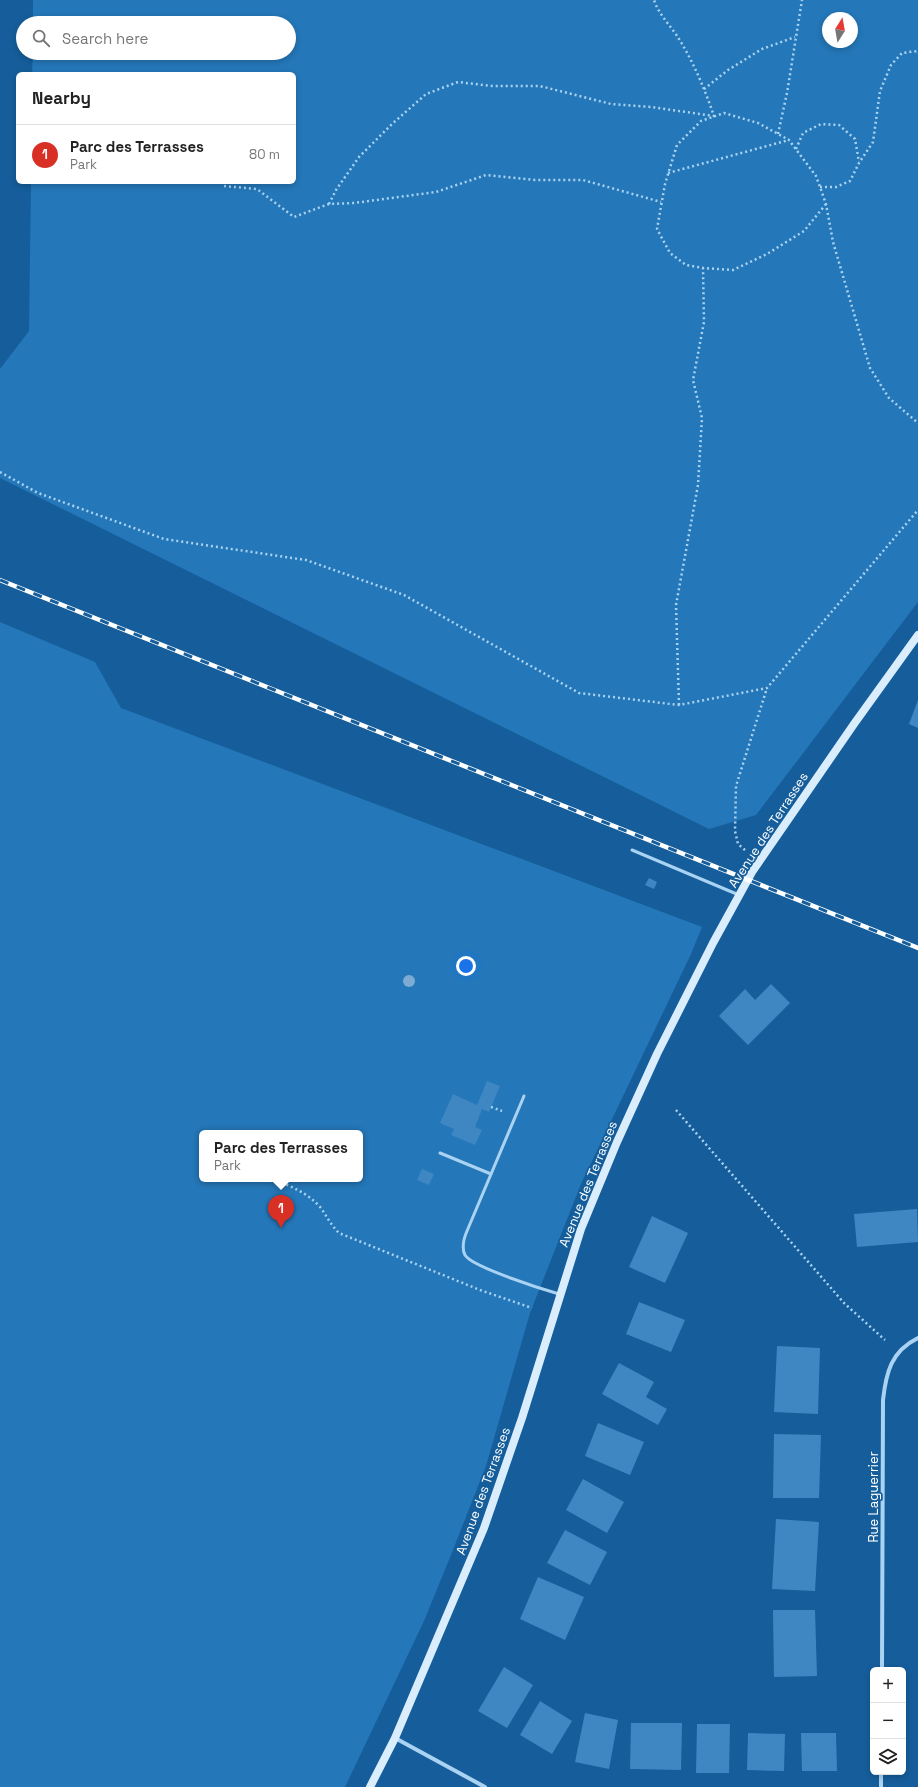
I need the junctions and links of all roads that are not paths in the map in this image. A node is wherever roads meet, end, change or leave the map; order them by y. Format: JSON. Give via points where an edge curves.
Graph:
{"nodes":[{"id":1,"x":918,"y":635,"type":"edge"},
{"id":2,"x":632,"y":850,"type":"dead end"},
{"id":3,"x":739,"y":895,"type":"junction"},
{"id":4,"x":524,"y":1096,"type":"dead end"},
{"id":5,"x":440,"y":1153,"type":"dead end"},
{"id":6,"x":491,"y":1174,"type":"junction"},
{"id":7,"x":561,"y":1295,"type":"junction"},
{"id":8,"x":918,"y":1338,"type":"edge"},
{"id":9,"x":882,"y":1667,"type":"edge"},
{"id":10,"x":395,"y":1738,"type":"junction"},
{"id":11,"x":881,"y":1775,"type":"edge"},
{"id":12,"x":370,"y":1787,"type":"edge"},
{"id":13,"x":485,"y":1787,"type":"edge"},
{"id":14,"x":881,"y":1787,"type":"edge"}],
"edges":[{"from":1,"to":3,"type":"street","name":"Avenue des Terrasses","via":[[759,862]]},
{"from":2,"to":3,"type":"lane"},
{"from":3,"to":7,"type":"street","name":"Avenue des Terrasses","via":[[679,1010],[617,1142],[584,1223]]},
{"from":4,"to":6,"type":"lane"},
{"from":5,"to":6,"type":"lane"},
{"from":6,"to":7,"type":"lane","via":[[463,1241],[464,1254],[473,1262]]},
{"from":7,"to":10,"type":"street","name":"Avenue des Terrasses","via":[[487,1521]]},
{"from":8,"to":9,"type":"street","name":"Rue Laguerrier","via":[[898,1354],[887,1372],[885,1382]]},
{"from":10,"to":12,"type":"street","name":"Avenue des Terrasses"},
{"from":10,"to":13,"type":"street"},
{"from":11,"to":14,"type":"street"}]}
